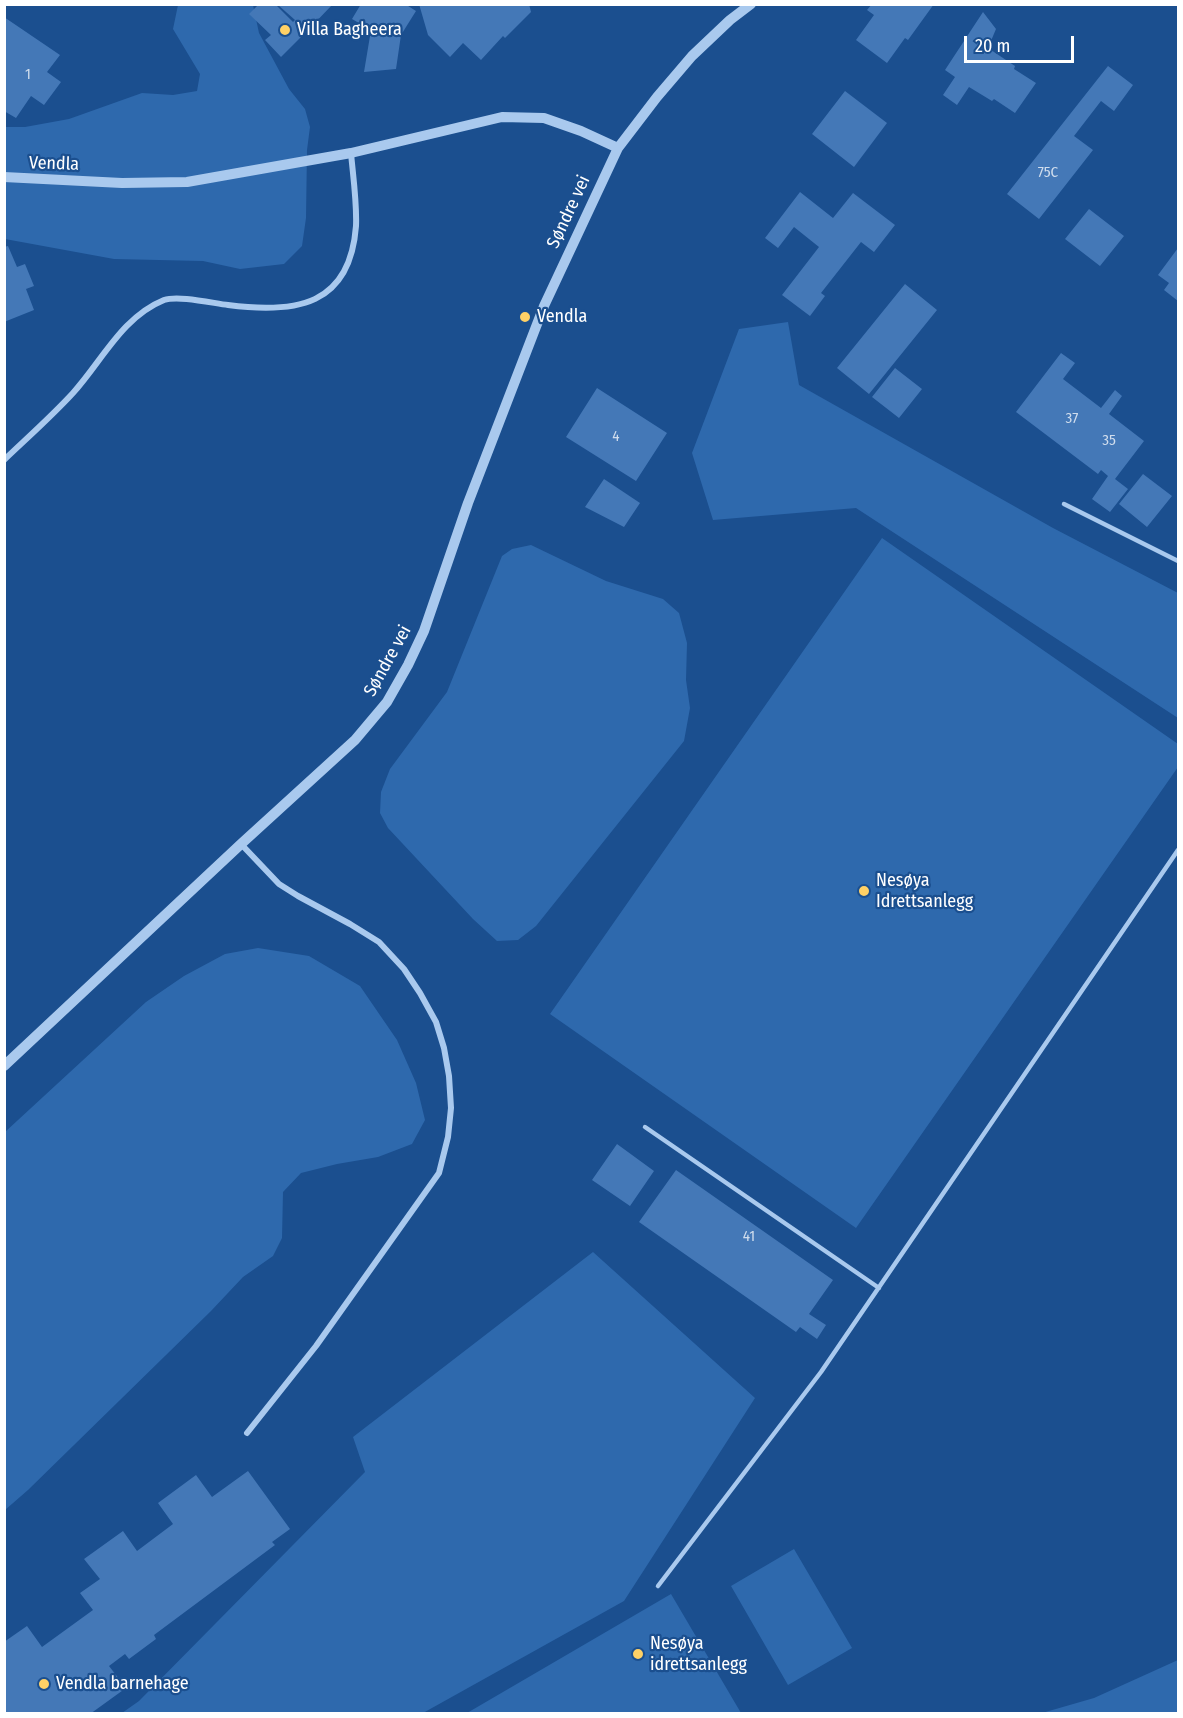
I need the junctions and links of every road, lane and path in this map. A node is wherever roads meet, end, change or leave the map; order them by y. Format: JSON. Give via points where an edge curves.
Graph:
{"nodes":[{"id":1,"x":751,"y":4,"type":"edge"},
{"id":2,"x":618,"y":148,"type":"junction"},
{"id":3,"x":351,"y":153,"type":"junction"},
{"id":4,"x":4,"y":177,"type":"edge"},
{"id":5,"x":4,"y":460,"type":"edge"},
{"id":6,"x":1064,"y":504,"type":"dead end"},
{"id":7,"x":1179,"y":561,"type":"edge"},
{"id":8,"x":241,"y":844,"type":"junction"},
{"id":9,"x":1179,"y":850,"type":"edge"},
{"id":10,"x":4,"y":1066,"type":"edge"},
{"id":11,"x":645,"y":1127,"type":"dead end"},
{"id":12,"x":879,"y":1288,"type":"junction"},
{"id":13,"x":247,"y":1432,"type":"dead end"},
{"id":14,"x":658,"y":1586,"type":"dead end"}],
"edges":[{"from":1,"to":2,"type":"street","via":[[692,56]]},
{"from":2,"to":3,"type":"street","name":"Vendla","via":[[544,118],[502,117]]},
{"from":2,"to":8,"type":"street","name":"Søndre vei","via":[[544,306],[408,665],[387,702],[355,740]]},
{"from":3,"to":4,"type":"street","name":"Vendla","via":[[187,182]]},
{"from":3,"to":5,"type":"street","via":[[356,225],[350,263],[336,283],[319,298],[292,307],[259,309],[167,299],[126,327],[73,393]]},
{"from":6,"to":7,"type":"lane"},
{"from":8,"to":10,"type":"street","name":"Søndre vei"},
{"from":8,"to":13,"type":"street","via":[[279,884],[379,942],[404,969],[436,1022],[449,1076],[451,1108],[439,1173],[316,1346]]},
{"from":9,"to":12,"type":"lane"},
{"from":11,"to":12,"type":"lane"},
{"from":12,"to":14,"type":"lane","via":[[821,1372]]}]}
